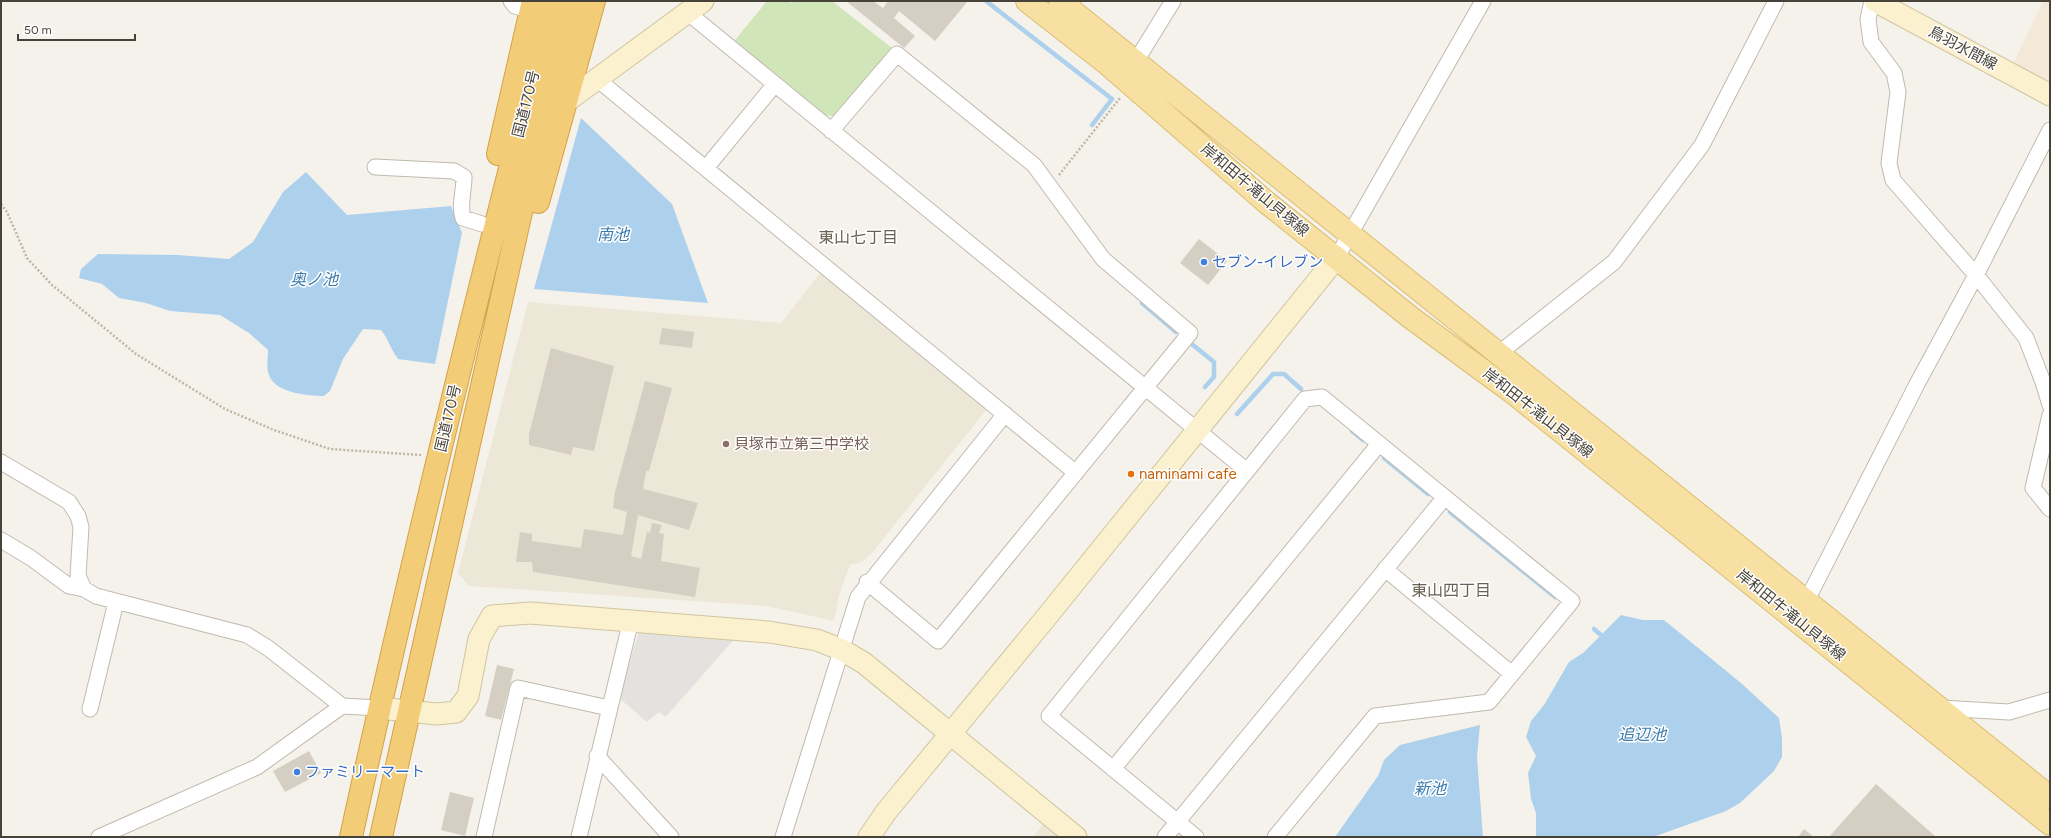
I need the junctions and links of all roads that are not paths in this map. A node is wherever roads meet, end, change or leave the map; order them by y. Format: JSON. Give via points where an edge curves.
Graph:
{"nodes":[{"id":1,"x":511,"y":1,"type":"edge"},
{"id":2,"x":553,"y":1,"type":"edge"},
{"id":3,"x":573,"y":1,"type":"edge"},
{"id":4,"x":594,"y":1,"type":"edge"},
{"id":5,"x":1027,"y":1,"type":"edge"},
{"id":6,"x":1060,"y":1,"type":"edge"},
{"id":7,"x":1173,"y":1,"type":"edge"},
{"id":8,"x":1484,"y":1,"type":"edge"},
{"id":9,"x":1776,"y":1,"type":"edge"},
{"id":10,"x":1874,"y":1,"type":"edge"},
{"id":11,"x":532,"y":6,"type":"edge"},
{"id":12,"x":695,"y":7,"type":"edge"},
{"id":13,"x":1136,"y":61,"type":"junction"},
{"id":14,"x":597,"y":79,"type":"junction"},
{"id":15,"x":775,"y":84,"type":"junction"},
{"id":16,"x":2050,"y":95,"type":"edge"},
{"id":17,"x":567,"y":101,"type":"junction"},
{"id":18,"x":2050,"y":130,"type":"edge"},
{"id":19,"x":831,"y":131,"type":"junction"},
{"id":20,"x":375,"y":168,"type":"dead end"},
{"id":21,"x":706,"y":168,"type":"junction"},
{"id":22,"x":519,"y":221,"type":"junction"},
{"id":23,"x":482,"y":224,"type":"junction"},
{"id":24,"x":1350,"y":234,"type":"junction"},
{"id":25,"x":1337,"y":257,"type":"junction"},
{"id":26,"x":1976,"y":275,"type":"junction"},
{"id":27,"x":463,"y":352,"type":"junction"},
{"id":28,"x":1498,"y":354,"type":"junction"},
{"id":29,"x":1145,"y":388,"type":"junction"},
{"id":30,"x":2050,"y":406,"type":"edge"},
{"id":31,"x":1005,"y":414,"type":"junction"},
{"id":32,"x":2050,"y":415,"type":"edge"},
{"id":33,"x":1197,"y":431,"type":"junction"},
{"id":34,"x":1380,"y":444,"type":"junction"},
{"id":35,"x":1,"y":462,"type":"edge"},
{"id":36,"x":1247,"y":471,"type":"junction"},
{"id":37,"x":1076,"y":473,"type":"junction"},
{"id":38,"x":1445,"y":497,"type":"junction"},
{"id":39,"x":2050,"y":510,"type":"edge"},
{"id":40,"x":1,"y":540,"type":"edge"},
{"id":41,"x":1385,"y":569,"type":"junction"},
{"id":42,"x":867,"y":582,"type":"junction"},
{"id":43,"x":84,"y":589,"type":"junction"},
{"id":44,"x":1807,"y":600,"type":"junction"},
{"id":45,"x":116,"y":602,"type":"junction"},
{"id":46,"x":631,"y":620,"type":"junction"},
{"id":47,"x":842,"y":650,"type":"junction"},
{"id":48,"x":1512,"y":674,"type":"junction"},
{"id":49,"x":2050,"y":700,"type":"edge"},
{"id":50,"x":342,"y":706,"type":"junction"},
{"id":51,"x":379,"y":708,"type":"junction"},
{"id":52,"x":609,"y":708,"type":"junction"},
{"id":53,"x":1941,"y":708,"type":"junction"},
{"id":54,"x":90,"y":709,"type":"dead end"},
{"id":55,"x":410,"y":712,"type":"junction"},
{"id":56,"x":949,"y":733,"type":"junction"},
{"id":57,"x":597,"y":756,"type":"junction"},
{"id":58,"x":1114,"y":769,"type":"junction"},
{"id":59,"x":2050,"y":796,"type":"edge"},
{"id":60,"x":1178,"y":822,"type":"junction"},
{"id":61,"x":2050,"y":824,"type":"edge"},
{"id":62,"x":99,"y":837,"type":"edge"},
{"id":63,"x":351,"y":837,"type":"edge"},
{"id":64,"x":381,"y":837,"type":"edge"},
{"id":65,"x":484,"y":837,"type":"edge"},
{"id":66,"x":579,"y":837,"type":"edge"},
{"id":67,"x":671,"y":837,"type":"edge"},
{"id":68,"x":783,"y":837,"type":"edge"},
{"id":69,"x":870,"y":837,"type":"edge"},
{"id":70,"x":1076,"y":837,"type":"edge"},
{"id":71,"x":1166,"y":837,"type":"edge"},
{"id":72,"x":1196,"y":837,"type":"edge"},
{"id":73,"x":1275,"y":837,"type":"edge"}],
"edges":[{"from":1,"to":11,"type":"street","via":[[515,6]]},
{"from":2,"to":27,"type":"highway","name":"国道170号"},
{"from":3,"to":22,"type":"highway","name":"国道170号"},
{"from":4,"to":17,"type":"highway"},
{"from":5,"to":25,"type":"main road","name":"岸和田牛滝山貝塚線","via":[[1105,62],[1266,202]]},
{"from":6,"to":13,"type":"main road","name":"岸和田牛滝山貝塚線"},
{"from":7,"to":13,"type":"street"},
{"from":8,"to":24,"type":"street"},
{"from":9,"to":28,"type":"street","via":[[1702,145],[1614,262]]},
{"from":10,"to":16,"type":"street","name":"鳥羽水間線"},
{"from":10,"to":26,"type":"street","via":[[1868,19],[1871,42],[1894,73],[1898,92],[1888,163],[1893,180]]},
{"from":11,"to":23,"type":"highway"},
{"from":12,"to":14,"type":"street"},
{"from":12,"to":15,"type":"street"},
{"from":13,"to":24,"type":"main road","name":"岸和田牛滝山貝塚線"},
{"from":14,"to":17,"type":"street"},
{"from":14,"to":21,"type":"street"},
{"from":15,"to":19,"type":"street"},
{"from":15,"to":21,"type":"street"},
{"from":17,"to":22,"type":"highway","via":[[537,203]]},
{"from":18,"to":26,"type":"street"},
{"from":19,"to":29,"type":"street"},
{"from":19,"to":29,"type":"street","via":[[897,54],[1034,164],[1103,259],[1190,333]]},
{"from":20,"to":23,"type":"street","via":[[454,171],[464,177],[460,209],[463,218]]},
{"from":21,"to":31,"type":"street"},
{"from":22,"to":55,"type":"highway","name":"国道170号"},
{"from":23,"to":27,"type":"highway"},
{"from":24,"to":25,"type":"street"},
{"from":24,"to":28,"type":"main road","name":"岸和田牛滝山貝塚線"},
{"from":25,"to":33,"type":"street"},
{"from":25,"to":61,"type":"main road","name":"岸和田牛滝山貝塚線","via":[[1410,317],[1512,392]]},
{"from":26,"to":30,"type":"street","via":[[2026,338],[2044,382]]},
{"from":26,"to":44,"type":"street","via":[[1917,384]]},
{"from":27,"to":51,"type":"highway","name":"国道170号"},
{"from":28,"to":44,"type":"main road","name":"岸和田牛滝山貝塚線"},
{"from":29,"to":33,"type":"street"},
{"from":29,"to":37,"type":"street"},
{"from":31,"to":37,"type":"street"},
{"from":31,"to":42,"type":"street"},
{"from":32,"to":39,"type":"street","via":[[2033,488]]},
{"from":33,"to":36,"type":"street"},
{"from":33,"to":56,"type":"street"},
{"from":34,"to":36,"type":"street","via":[[1322,397],[1305,399]]},
{"from":34,"to":38,"type":"street"},
{"from":34,"to":58,"type":"street"},
{"from":35,"to":43,"type":"street","via":[[69,502],[75,511],[81,527],[78,576]]},
{"from":36,"to":58,"type":"street","via":[[1049,716]]},
{"from":37,"to":42,"type":"street","via":[[938,641]]},
{"from":38,"to":41,"type":"street"},
{"from":38,"to":48,"type":"street","via":[[1572,601]]},
{"from":40,"to":43,"type":"street","via":[[69,586]]},
{"from":41,"to":48,"type":"street"},
{"from":41,"to":60,"type":"street"},
{"from":42,"to":47,"type":"street","via":[[858,597]]},
{"from":43,"to":45,"type":"street"},
{"from":44,"to":53,"type":"main road","name":"岸和田牛滝山貝塚線"},
{"from":45,"to":50,"type":"street","via":[[247,634]]},
{"from":45,"to":54,"type":"street"},
{"from":46,"to":47,"type":"street","via":[[770,632],[817,640]]},
{"from":46,"to":52,"type":"street"},
{"from":46,"to":55,"type":"street","via":[[530,613],[492,616],[479,639],[468,696],[456,712]]},
{"from":47,"to":56,"type":"street","via":[[864,663]]},
{"from":47,"to":68,"type":"street"},
{"from":48,"to":73,"type":"street","via":[[1489,702],[1375,716]]},
{"from":49,"to":53,"type":"street","via":[[2009,712]]},
{"from":50,"to":51,"type":"street"},
{"from":50,"to":62,"type":"street","via":[[257,767]]},
{"from":51,"to":55,"type":"street"},
{"from":51,"to":63,"type":"highway","name":"国道170号"},
{"from":52,"to":57,"type":"street"},
{"from":52,"to":65,"type":"street","via":[[518,688]]},
{"from":53,"to":59,"type":"main road","name":"岸和田牛滝山貝塚線"},
{"from":55,"to":64,"type":"highway","name":"国道170号"},
{"from":56,"to":69,"type":"street","via":[[886,812]]},
{"from":56,"to":70,"type":"street"},
{"from":57,"to":66,"type":"street"},
{"from":57,"to":67,"type":"street"},
{"from":58,"to":60,"type":"street"},
{"from":60,"to":71,"type":"street"},
{"from":60,"to":72,"type":"street"}]}
